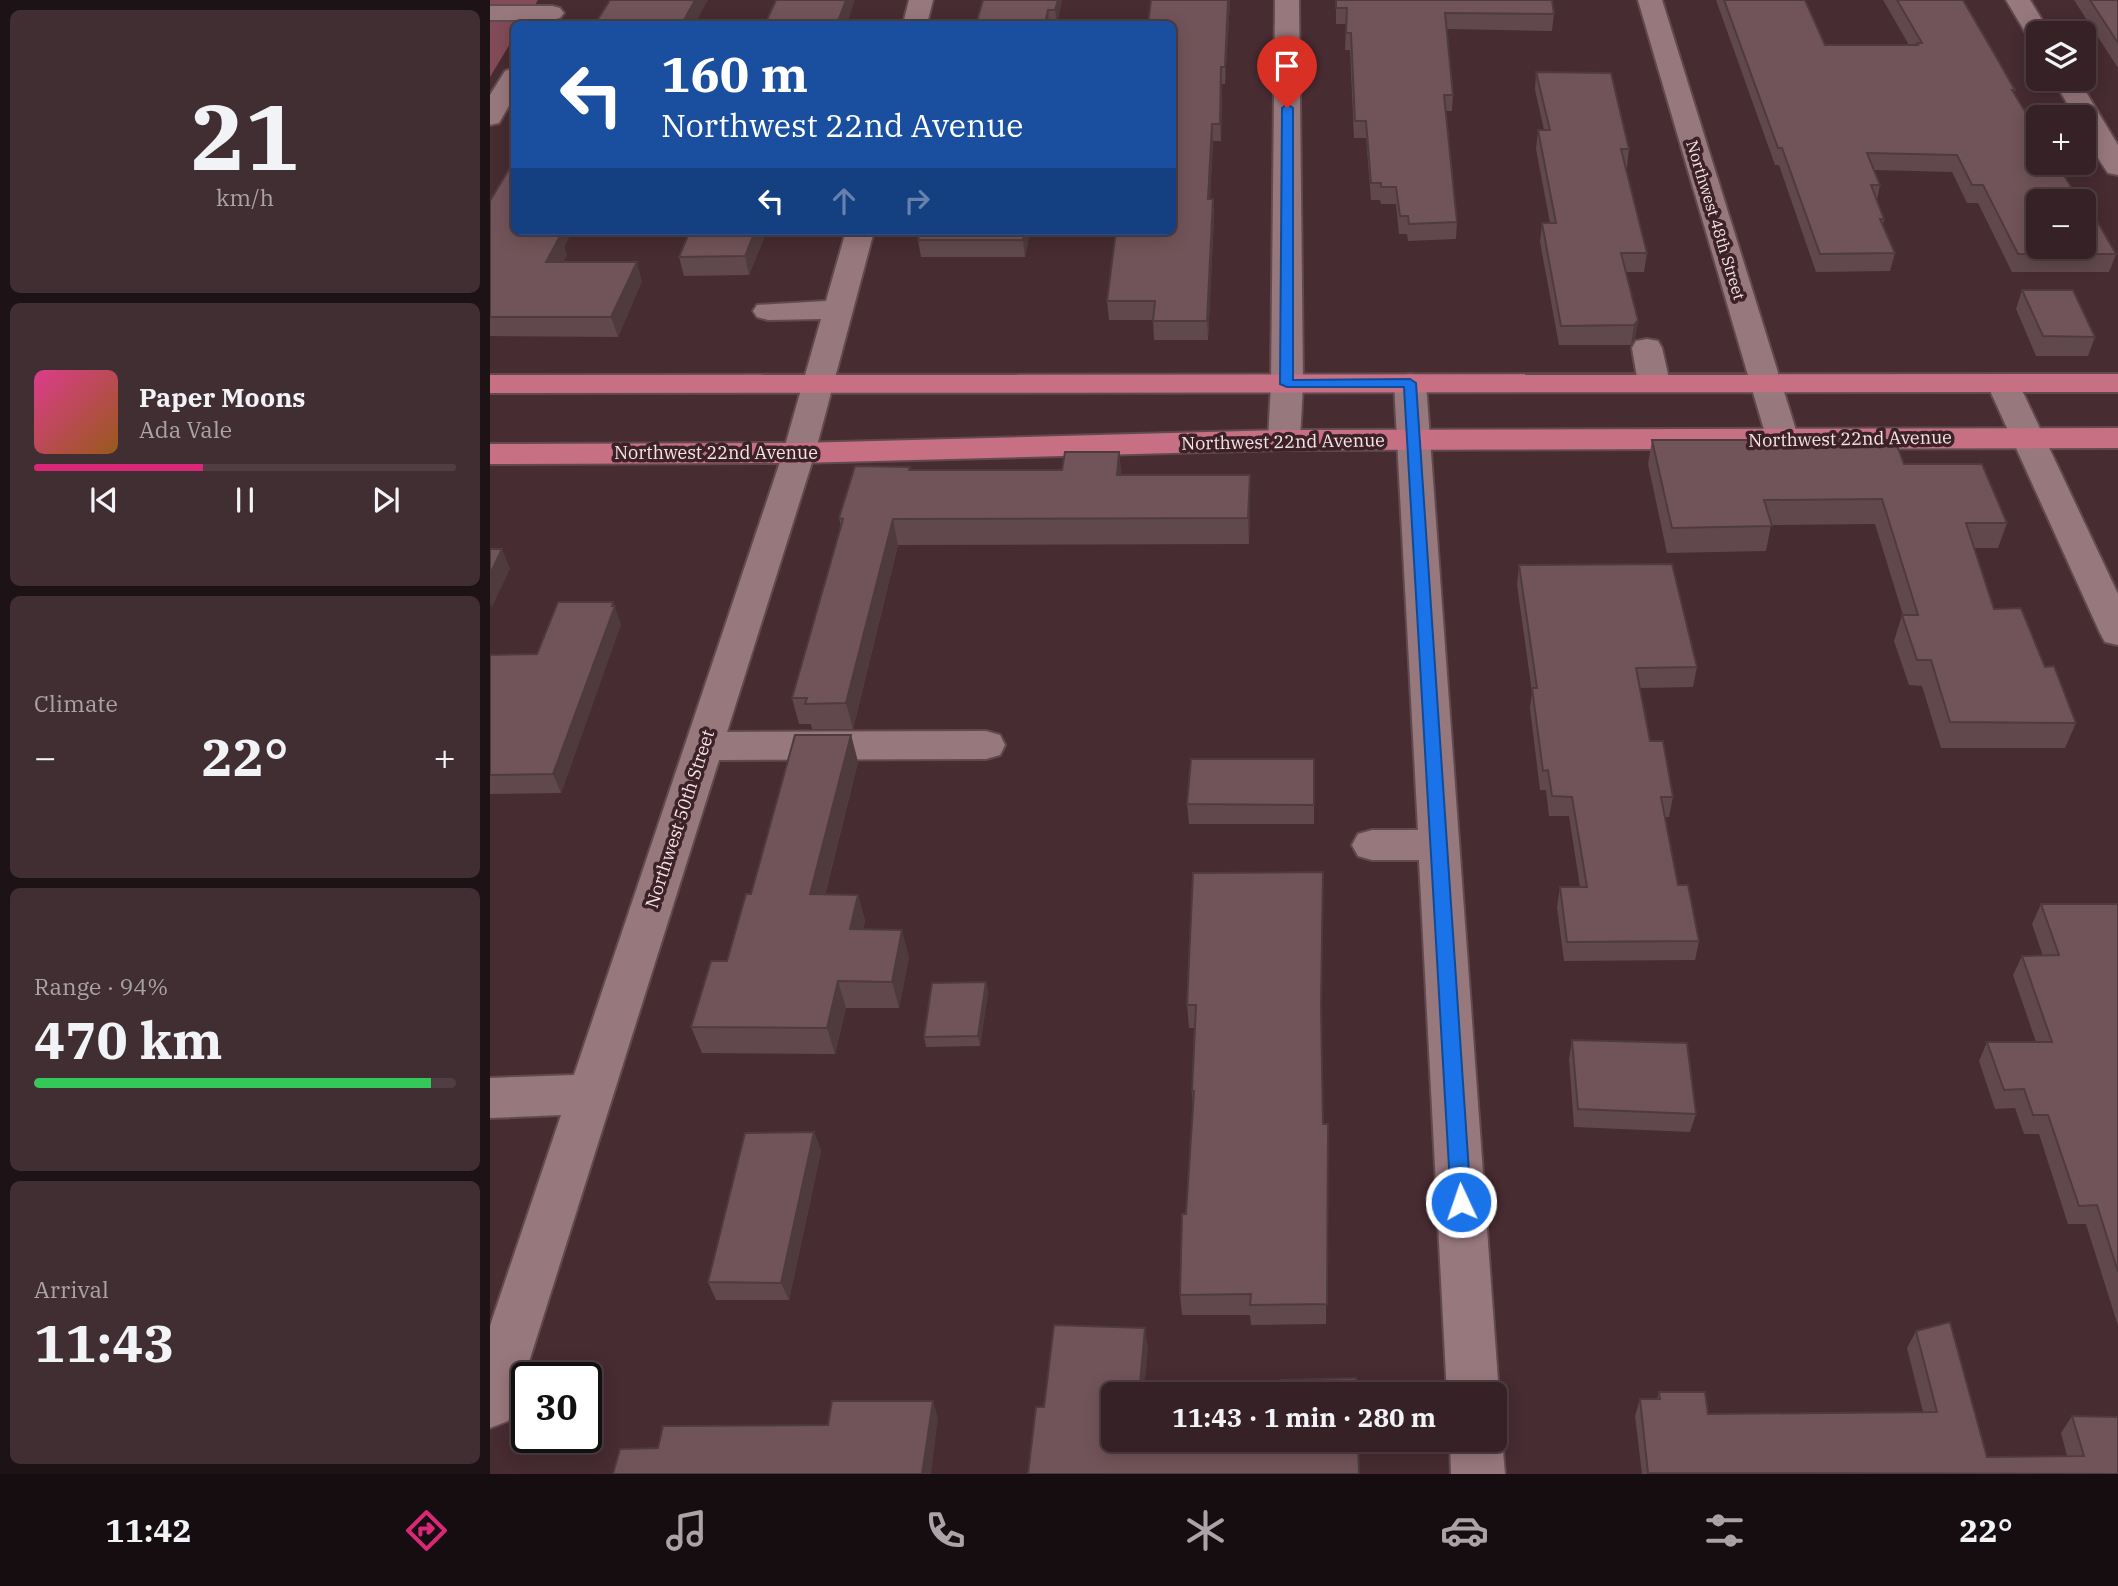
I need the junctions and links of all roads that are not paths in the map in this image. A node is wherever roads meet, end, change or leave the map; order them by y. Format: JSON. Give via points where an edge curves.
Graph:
{"nodes":[{"id":1,"x":921,"y":0,"type":"edge"},
{"id":2,"x":1287,"y":0,"type":"edge"},
{"id":3,"x":1650,"y":0,"type":"edge"},
{"id":4,"x":2018,"y":0,"type":"edge"},
{"id":5,"x":552,"y":12,"type":"edge"},
{"id":6,"x":490,"y":13,"type":"edge"},
{"id":7,"x":916,"y":21,"type":"edge"},
{"id":8,"x":2031,"y":21,"type":"edge"},
{"id":9,"x":511,"y":81,"type":"edge"},
{"id":10,"x":2072,"y":91,"type":"edge"},
{"id":11,"x":490,"y":117,"type":"edge"},
{"id":12,"x":2118,"y":167,"type":"edge"},
{"id":13,"x":859,"y":235,"type":"edge"},
{"id":14,"x":839,"y":310,"type":"junction"},
{"id":15,"x":768,"y":311,"type":"dead end"},
{"id":16,"x":1647,"y":348,"type":"dead end"},
{"id":17,"x":2004,"y":373,"type":"junction"},
{"id":18,"x":819,"y":383,"type":"junction"},
{"id":19,"x":1410,"y":383,"type":"junction"},
{"id":20,"x":1654,"y":383,"type":"junction"},
{"id":21,"x":2118,"y":383,"type":"edge"},
{"id":22,"x":490,"y":384,"type":"edge"},
{"id":23,"x":1287,"y":384,"type":"junction"},
{"id":24,"x":1766,"y":384,"type":"junction"},
{"id":25,"x":2030,"y":437,"type":"junction"},
{"id":26,"x":2118,"y":438,"type":"edge"},
{"id":27,"x":1284,"y":440,"type":"junction"},
{"id":28,"x":1783,"y":440,"type":"junction"},
{"id":29,"x":1412,"y":441,"type":"junction"},
{"id":30,"x":799,"y":453,"type":"junction"},
{"id":31,"x":490,"y":454,"type":"edge"},
{"id":32,"x":2118,"y":633,"type":"edge"},
{"id":33,"x":986,"y":744,"type":"dead end"},
{"id":34,"x":704,"y":746,"type":"junction"},
{"id":35,"x":1372,"y":845,"type":"dead end"},
{"id":36,"x":1439,"y":845,"type":"junction"},
{"id":37,"x":590,"y":1094,"type":"junction"},
{"id":38,"x":490,"y":1098,"type":"edge"},
{"id":39,"x":1472,"y":1382,"type":"edge"},
{"id":40,"x":490,"y":1403,"type":"edge"},
{"id":41,"x":1477,"y":1452,"type":"edge"},
{"id":42,"x":1478,"y":1474,"type":"edge"}],
"edges":[{"from":1,"to":7,"type":"street"},
{"from":2,"to":23,"type":"street"},
{"from":3,"to":24,"type":"street","name":"Northwest 48th Street"},
{"from":4,"to":8,"type":"street"},
{"from":5,"to":6,"type":"street"},
{"from":9,"to":11,"type":"street"},
{"from":10,"to":12,"type":"street"},
{"from":13,"to":14,"type":"street","name":"Northwest 50th Street"},
{"from":14,"to":15,"type":"street"},
{"from":14,"to":18,"type":"street","name":"Northwest 50th Street"},
{"from":16,"to":20,"type":"street"},
{"from":17,"to":21,"type":"main road"},
{"from":17,"to":24,"type":"main road"},
{"from":17,"to":25,"type":"street"},
{"from":18,"to":22,"type":"main road"},
{"from":18,"to":23,"type":"main road"},
{"from":18,"to":30,"type":"street","name":"Northwest 50th Street"},
{"from":19,"to":20,"type":"main road"},
{"from":19,"to":23,"type":"main road"},
{"from":19,"to":29,"type":"street"},
{"from":20,"to":24,"type":"main road"},
{"from":23,"to":27,"type":"street"},
{"from":24,"to":28,"type":"street","name":"Northwest 48th Street"},
{"from":25,"to":26,"type":"main road","name":"Northwest 22nd Avenue"},
{"from":25,"to":28,"type":"main road","name":"Northwest 22nd Avenue"},
{"from":25,"to":32,"type":"street"},
{"from":27,"to":29,"type":"main road","name":"Northwest 22nd Avenue"},
{"from":27,"to":30,"type":"main road","name":"Northwest 22nd Avenue"},
{"from":28,"to":29,"type":"main road","name":"Northwest 22nd Avenue"},
{"from":29,"to":36,"type":"street"},
{"from":30,"to":31,"type":"main road","name":"Northwest 22nd Avenue"},
{"from":30,"to":34,"type":"street","name":"Northwest 50th Street"},
{"from":33,"to":34,"type":"street"},
{"from":34,"to":37,"type":"street","name":"Northwest 50th Street"},
{"from":35,"to":36,"type":"street"},
{"from":36,"to":39,"type":"street"},
{"from":37,"to":38,"type":"street"},
{"from":37,"to":40,"type":"street","name":"Northwest 50th Street"},
{"from":41,"to":42,"type":"street"}]}
